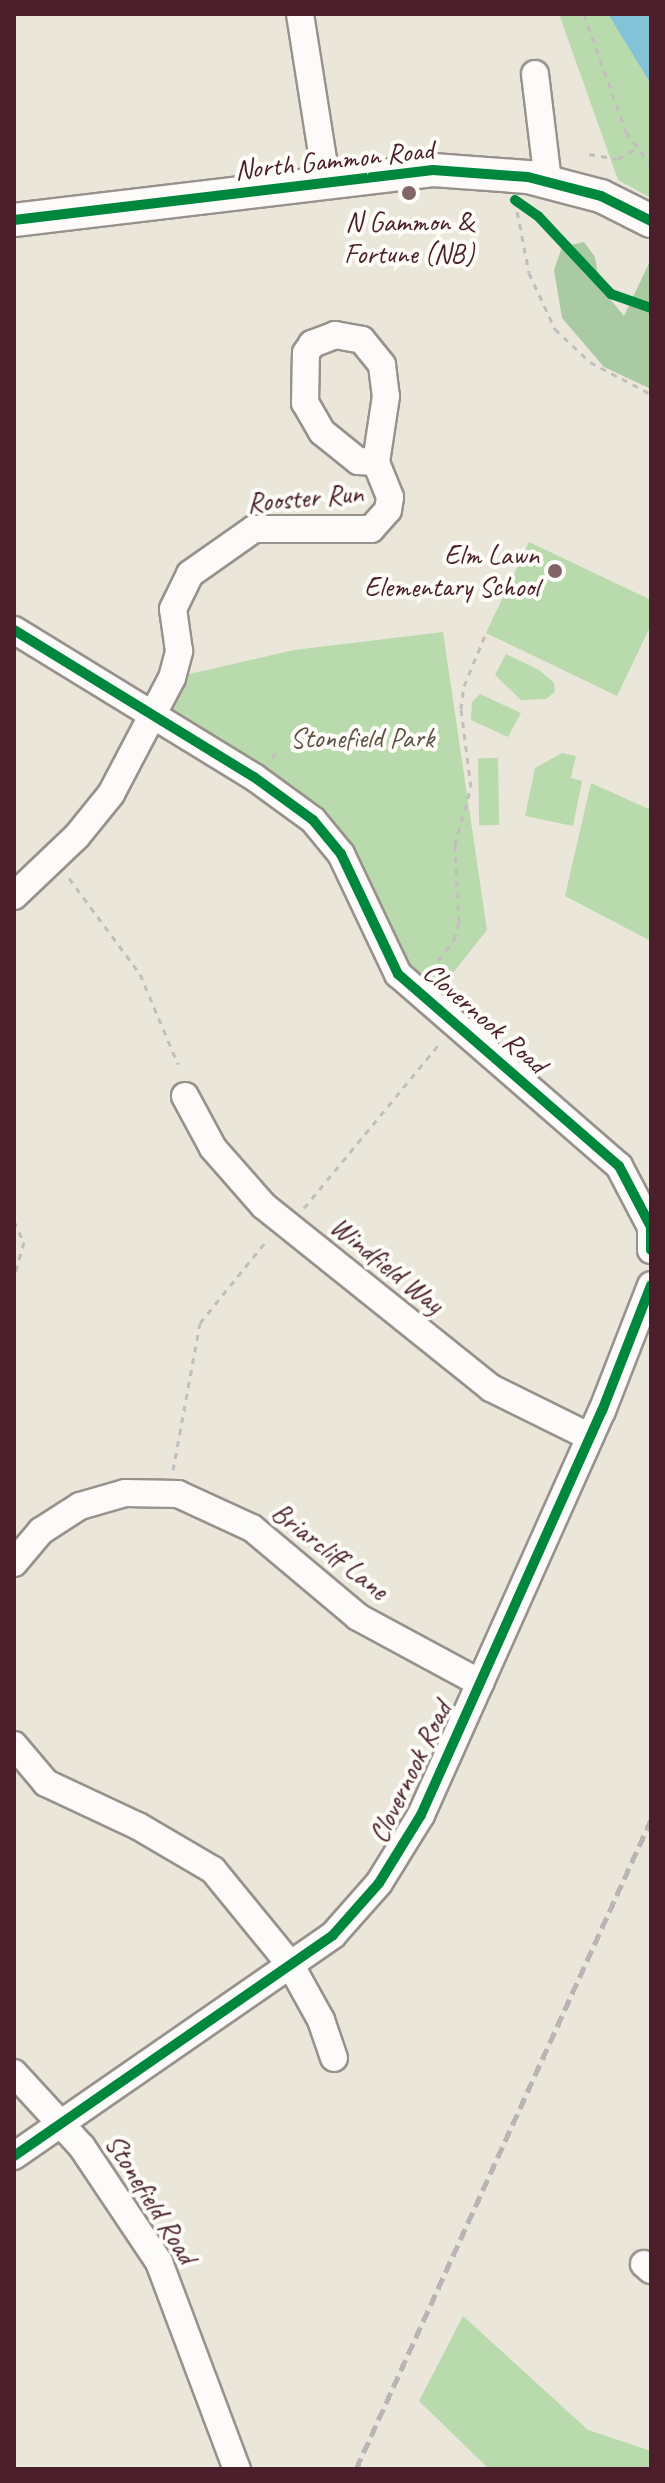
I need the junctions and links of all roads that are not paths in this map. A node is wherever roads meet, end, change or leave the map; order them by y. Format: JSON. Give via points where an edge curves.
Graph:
{"nodes":[{"id":1,"x":300,"y":14,"type":"edge"},
{"id":2,"x":535,"y":74,"type":"dead end"},
{"id":3,"x":548,"y":182,"type":"junction"},
{"id":4,"x":327,"y":184,"type":"junction"},
{"id":5,"x":14,"y":220,"type":"edge"},
{"id":6,"x":651,"y":221,"type":"edge"},
{"id":7,"x":376,"y":462,"type":"junction"},
{"id":8,"x":14,"y":630,"type":"edge"},
{"id":9,"x":153,"y":715,"type":"junction"},
{"id":10,"x":14,"y":896,"type":"edge"},
{"id":11,"x":185,"y":1096,"type":"dead end"},
{"id":12,"x":651,"y":1235,"type":"edge"},
{"id":13,"x":651,"y":1250,"type":"edge"},
{"id":14,"x":651,"y":1285,"type":"edge"},
{"id":15,"x":590,"y":1437,"type":"junction"},
{"id":16,"x":14,"y":1563,"type":"edge"},
{"id":17,"x":480,"y":1683,"type":"junction"},
{"id":18,"x":14,"y":1745,"type":"edge"},
{"id":19,"x":290,"y":1964,"type":"junction"},
{"id":20,"x":334,"y":2058,"type":"dead end"},
{"id":21,"x":14,"y":2073,"type":"edge"},
{"id":22,"x":63,"y":2123,"type":"junction"},
{"id":23,"x":14,"y":2156,"type":"edge"},
{"id":24,"x":237,"y":2469,"type":"edge"}],
"edges":[{"from":1,"to":4,"type":"street"},
{"from":2,"to":3,"type":"street"},
{"from":3,"to":4,"type":"main road","name":"North Gammon Road","via":[[508,173],[433,170]]},
{"from":3,"to":6,"type":"main road","name":"North Gammon Road","via":[[601,196]]},
{"from":4,"to":5,"type":"main road","name":"North Gammon Road"},
{"from":7,"to":7,"type":"street","name":"Rooster Run","via":[[358,461],[311,418],[302,367],[312,344],[323,338],[362,340],[382,365],[386,409]]},
{"from":7,"to":9,"type":"street","name":"Rooster Run","via":[[390,497],[388,510],[371,529],[254,529],[190,574],[173,609],[178,662]]},
{"from":8,"to":9,"type":"street","name":"Clovernook Road"},
{"from":9,"to":10,"type":"street","via":[[89,824]]},
{"from":9,"to":12,"type":"street","name":"Clovernook Road","via":[[313,820],[341,854],[398,974],[619,1166],[639,1196]]},
{"from":11,"to":15,"type":"street","name":"Windfield Way","via":[[213,1148],[264,1206],[491,1388]]},
{"from":12,"to":13,"type":"street","name":"Clovernook Road"},
{"from":14,"to":15,"type":"street","name":"Clovernook Road"},
{"from":15,"to":17,"type":"street","name":"Clovernook Road"},
{"from":16,"to":17,"type":"street","name":"Briarcliff Lane","via":[[41,1531],[80,1506],[125,1493],[178,1494],[252,1528],[358,1617]]},
{"from":17,"to":19,"type":"street","name":"Clovernook Road","via":[[421,1815],[379,1883],[333,1935]]},
{"from":18,"to":19,"type":"street","via":[[46,1783],[138,1826],[213,1870]]},
{"from":19,"to":20,"type":"street"},
{"from":19,"to":22,"type":"street","name":"Clovernook Road"},
{"from":21,"to":22,"type":"street","name":"Stonefield Road"},
{"from":22,"to":23,"type":"street","name":"Clovernook Road"},
{"from":22,"to":24,"type":"street","name":"Stonefield Road","via":[[159,2262]]}]}
